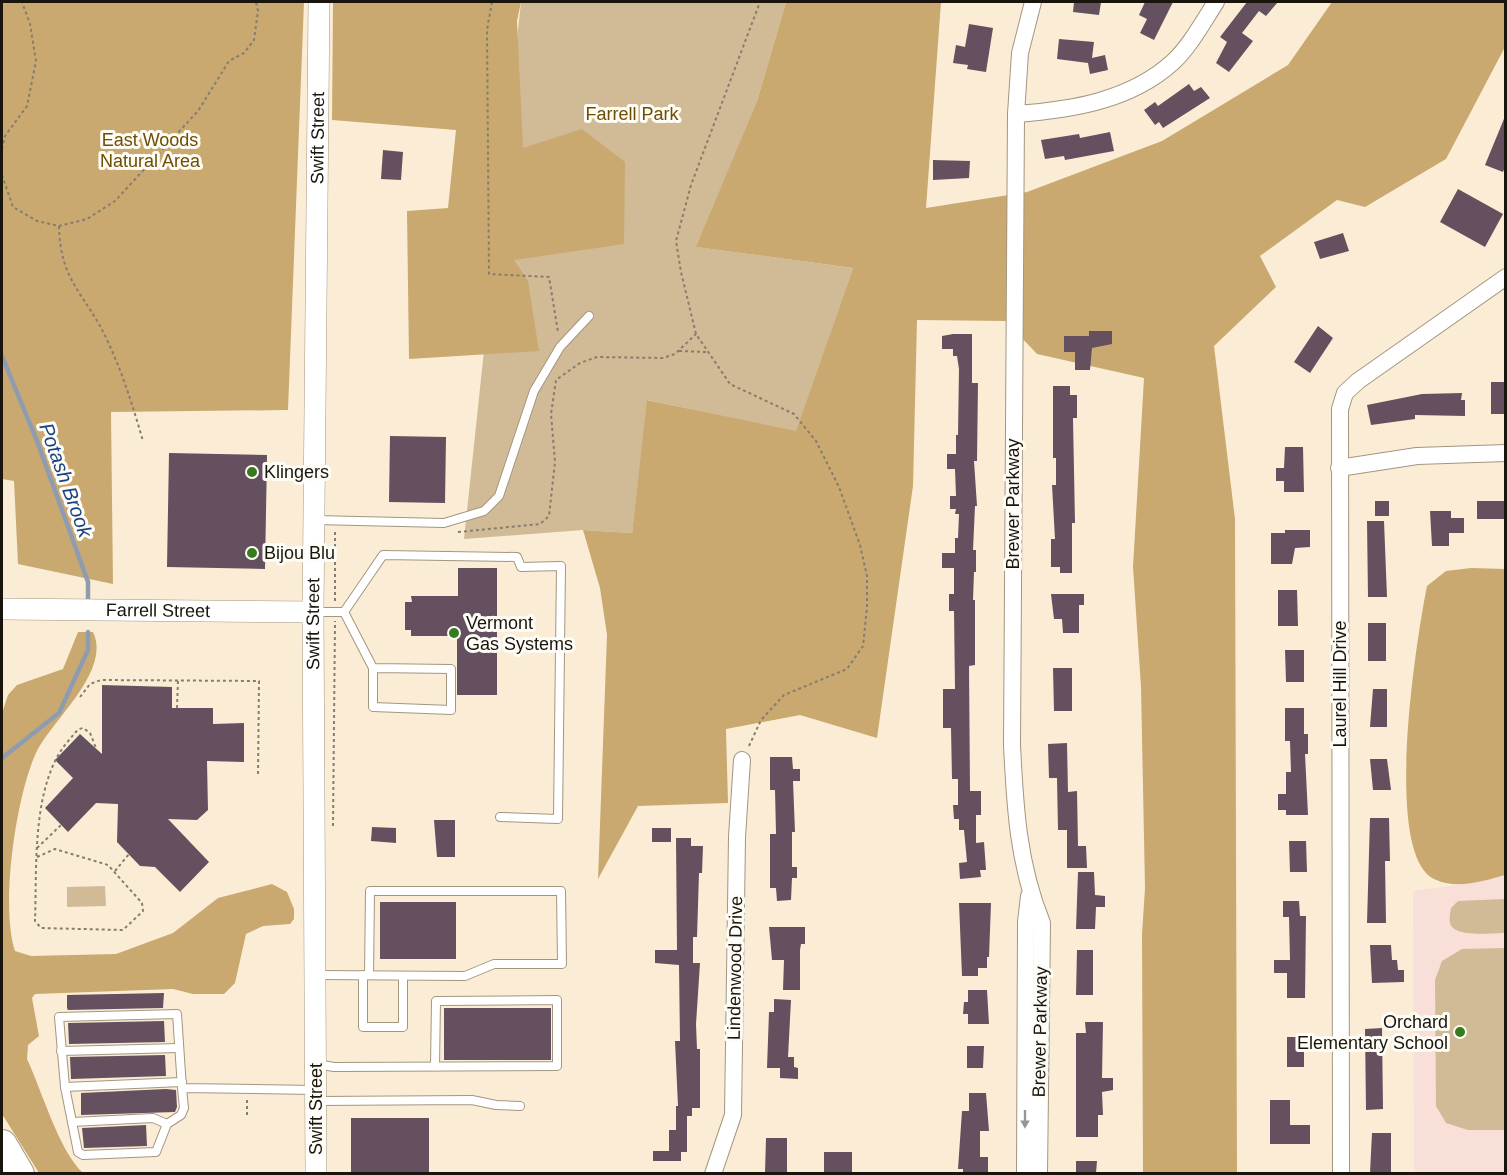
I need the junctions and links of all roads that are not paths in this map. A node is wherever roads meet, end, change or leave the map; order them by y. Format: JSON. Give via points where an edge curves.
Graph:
{"nodes":[{"id":1,"x":319,"y":2,"type":"edge"},
{"id":2,"x":1033,"y":2,"type":"edge"},
{"id":3,"x":1216,"y":2,"type":"edge"},
{"id":4,"x":1016,"y":114,"type":"junction"},
{"id":5,"x":1506,"y":277,"type":"edge"},
{"id":6,"x":589,"y":316,"type":"dead end"},
{"id":7,"x":1506,"y":453,"type":"edge"},
{"id":8,"x":1339,"y":468,"type":"junction"},
{"id":9,"x":315,"y":520,"type":"junction"},
{"id":10,"x":2,"y":609,"type":"edge"},
{"id":11,"x":314,"y":612,"type":"junction"},
{"id":12,"x":339,"y":612,"type":"junction"},
{"id":13,"x":373,"y":668,"type":"junction"},
{"id":14,"x":742,"y":760,"type":"road end"},
{"id":15,"x":500,"y":817,"type":"dead end"},
{"id":16,"x":1030,"y":892,"type":"junction"},
{"id":17,"x":315,"y":975,"type":"junction"},
{"id":18,"x":366,"y":975,"type":"junction"},
{"id":19,"x":404,"y":976,"type":"junction"},
{"id":20,"x":179,"y":1048,"type":"junction"},
{"id":21,"x":61,"y":1051,"type":"junction"},
{"id":22,"x":316,"y":1064,"type":"junction"},
{"id":23,"x":435,"y":1067,"type":"junction"},
{"id":24,"x":182,"y":1085,"type":"junction"},
{"id":25,"x":65,"y":1087,"type":"junction"},
{"id":26,"x":316,"y":1095,"type":"junction"},
{"id":27,"x":520,"y":1106,"type":"dead end"},
{"id":28,"x":72,"y":1122,"type":"junction"},
{"id":29,"x":167,"y":1124,"type":"junction"},
{"id":30,"x":2,"y":1145,"type":"edge"},
{"id":31,"x":19,"y":1173,"type":"edge"},
{"id":32,"x":316,"y":1173,"type":"edge"},
{"id":33,"x":713,"y":1173,"type":"edge"},
{"id":34,"x":1025,"y":1173,"type":"edge"},
{"id":35,"x":1039,"y":1173,"type":"edge"},
{"id":36,"x":1341,"y":1173,"type":"edge"}],
"edges":[{"from":1,"to":9,"type":"street","name":"Swift Street"},
{"from":2,"to":4,"type":"street","name":"Brewer Parkway","via":[[1020,53]]},
{"from":3,"to":4,"type":"street","via":[[1174,61],[1150,80],[1088,104]]},
{"from":4,"to":16,"type":"street","name":"Brewer Parkway","via":[[1012,745],[1016,826]]},
{"from":5,"to":8,"type":"street","name":"Laurel Hill Drive","via":[[1345,393],[1340,409]]},
{"from":6,"to":9,"type":"lane","via":[[560,347],[534,391],[499,496],[484,511],[444,523]]},
{"from":7,"to":8,"type":"street","via":[[1417,456]]},
{"from":8,"to":36,"type":"street","name":"Laurel Hill Drive"},
{"from":9,"to":11,"type":"street","name":"Swift Street"},
{"from":10,"to":11,"type":"street","name":"Farrell Street"},
{"from":11,"to":12,"type":"lane"},
{"from":11,"to":17,"type":"street","name":"Swift Street"},
{"from":12,"to":13,"type":"lane"},
{"from":12,"to":15,"type":"lane","via":[[383,555],[518,557],[521,567],[561,566],[558,819]]},
{"from":13,"to":13,"type":"lane","via":[[373,707],[451,710],[452,669]]},
{"from":14,"to":33,"type":"street","name":"Lindenwood Drive","via":[[736,837],[733,1115]]},
{"from":16,"to":34,"type":"street","name":"Brewer Parkway","one_way":true,"via":[[1026,922]]},
{"from":16,"to":35,"type":"street","name":"Brewer Parkway","via":[[1042,922]]},
{"from":17,"to":18,"type":"lane"},
{"from":17,"to":22,"type":"street","name":"Swift Street"},
{"from":18,"to":19,"type":"lane"},
{"from":18,"to":19,"type":"lane","via":[[363,1027],[403,1027]]},
{"from":18,"to":19,"type":"lane","via":[[370,891],[561,891],[561,964],[494,964],[465,976]]},
{"from":20,"to":21,"type":"lane"},
{"from":20,"to":21,"type":"lane","via":[[177,1014],[59,1017]]},
{"from":20,"to":24,"type":"lane"},
{"from":21,"to":25,"type":"lane"},
{"from":22,"to":23,"type":"lane"},
{"from":22,"to":26,"type":"street","name":"Swift Street"},
{"from":23,"to":23,"type":"lane","via":[[557,1066],[557,1000],[436,1001]]},
{"from":24,"to":25,"type":"lane"},
{"from":24,"to":26,"type":"lane"},
{"from":24,"to":29,"type":"lane","via":[[184,1108],[181,1115]]},
{"from":25,"to":28,"type":"lane"},
{"from":26,"to":27,"type":"lane","via":[[472,1100]]},
{"from":26,"to":32,"type":"street","name":"Swift Street"},
{"from":28,"to":29,"type":"lane","via":[[153,1118]]},
{"from":28,"to":29,"type":"lane","via":[[78,1152],[83,1155],[156,1152]]},
{"from":30,"to":31,"type":"highway"}]}
